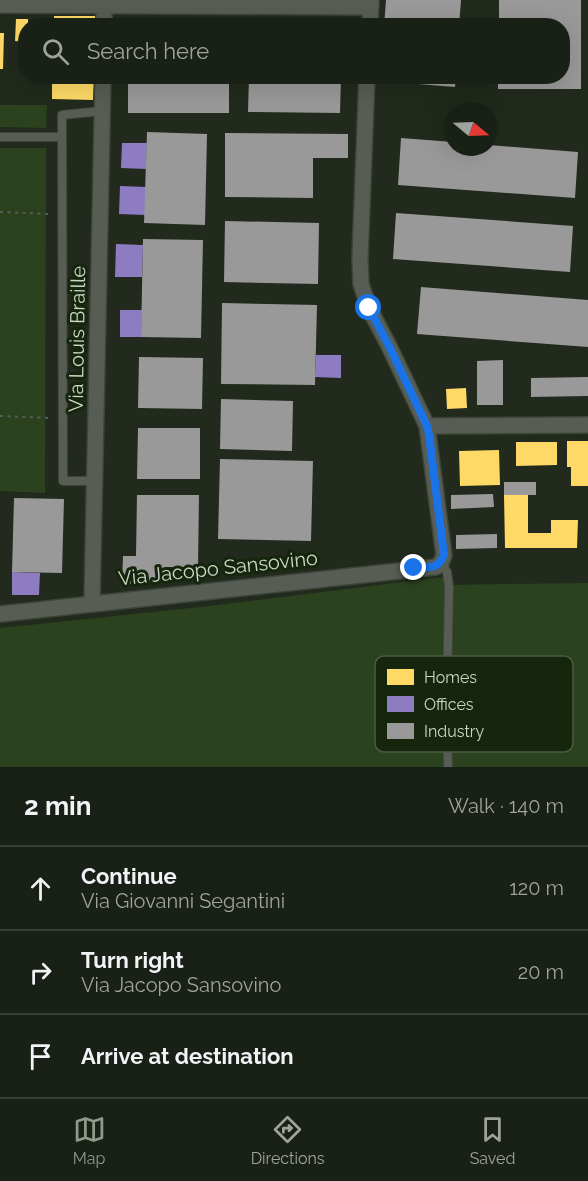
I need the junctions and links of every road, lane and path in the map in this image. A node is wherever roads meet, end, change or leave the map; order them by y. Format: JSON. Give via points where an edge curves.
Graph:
{"nodes":[{"id":1,"x":256,"y":3,"type":"edge"},
{"id":2,"x":371,"y":4,"type":"edge"},
{"id":3,"x":0,"y":5,"type":"edge"},
{"id":4,"x":104,"y":5,"type":"junction"},
{"id":5,"x":104,"y":18,"type":"edge"},
{"id":6,"x":103,"y":84,"type":"edge"},
{"id":7,"x":367,"y":84,"type":"edge"},
{"id":8,"x":102,"y":111,"type":"junction"},
{"id":9,"x":0,"y":137,"type":"edge"},
{"id":10,"x":62,"y":138,"type":"junction"},
{"id":11,"x":0,"y":212,"type":"edge"},
{"id":12,"x":62,"y":214,"type":"junction"},
{"id":13,"x":0,"y":416,"type":"edge"},
{"id":14,"x":62,"y":418,"type":"junction"},
{"id":15,"x":588,"y":425,"type":"edge"},
{"id":16,"x":427,"y":426,"type":"junction"},
{"id":17,"x":95,"y":481,"type":"junction"},
{"id":18,"x":441,"y":563,"type":"junction"},
{"id":19,"x":92,"y":603,"type":"junction"},
{"id":20,"x":0,"y":614,"type":"edge"},
{"id":21,"x":448,"y":656,"type":"edge"},
{"id":22,"x":448,"y":752,"type":"edge"},
{"id":23,"x":448,"y":767,"type":"edge"}],
"edges":[{"from":1,"to":2,"type":"street"},
{"from":1,"to":4,"type":"street"},
{"from":3,"to":4,"type":"street"},
{"from":4,"to":5,"type":"street"},
{"from":6,"to":8,"type":"street","name":"Via Louis Braille"},
{"from":7,"to":16,"type":"street","via":[[361,284]]},
{"from":8,"to":10,"type":"lane","via":[[62,115]]},
{"from":8,"to":17,"type":"street","name":"Via Louis Braille"},
{"from":9,"to":10,"type":"lane"},
{"from":10,"to":12,"type":"lane"},
{"from":11,"to":12,"type":"path"},
{"from":12,"to":14,"type":"lane"},
{"from":13,"to":14,"type":"path"},
{"from":14,"to":17,"type":"lane","via":[[63,481]]},
{"from":15,"to":16,"type":"street"},
{"from":16,"to":18,"type":"street","via":[[444,555]]},
{"from":17,"to":19,"type":"street","name":"Via Louis Braille"},
{"from":18,"to":19,"type":"street","name":"Via Jacopo Sansovino","via":[[435,567]]},
{"from":18,"to":21,"type":"lane","via":[[449,587]]},
{"from":19,"to":20,"type":"street","name":"Via Jacopo Sansovino"},
{"from":22,"to":23,"type":"lane"}]}
